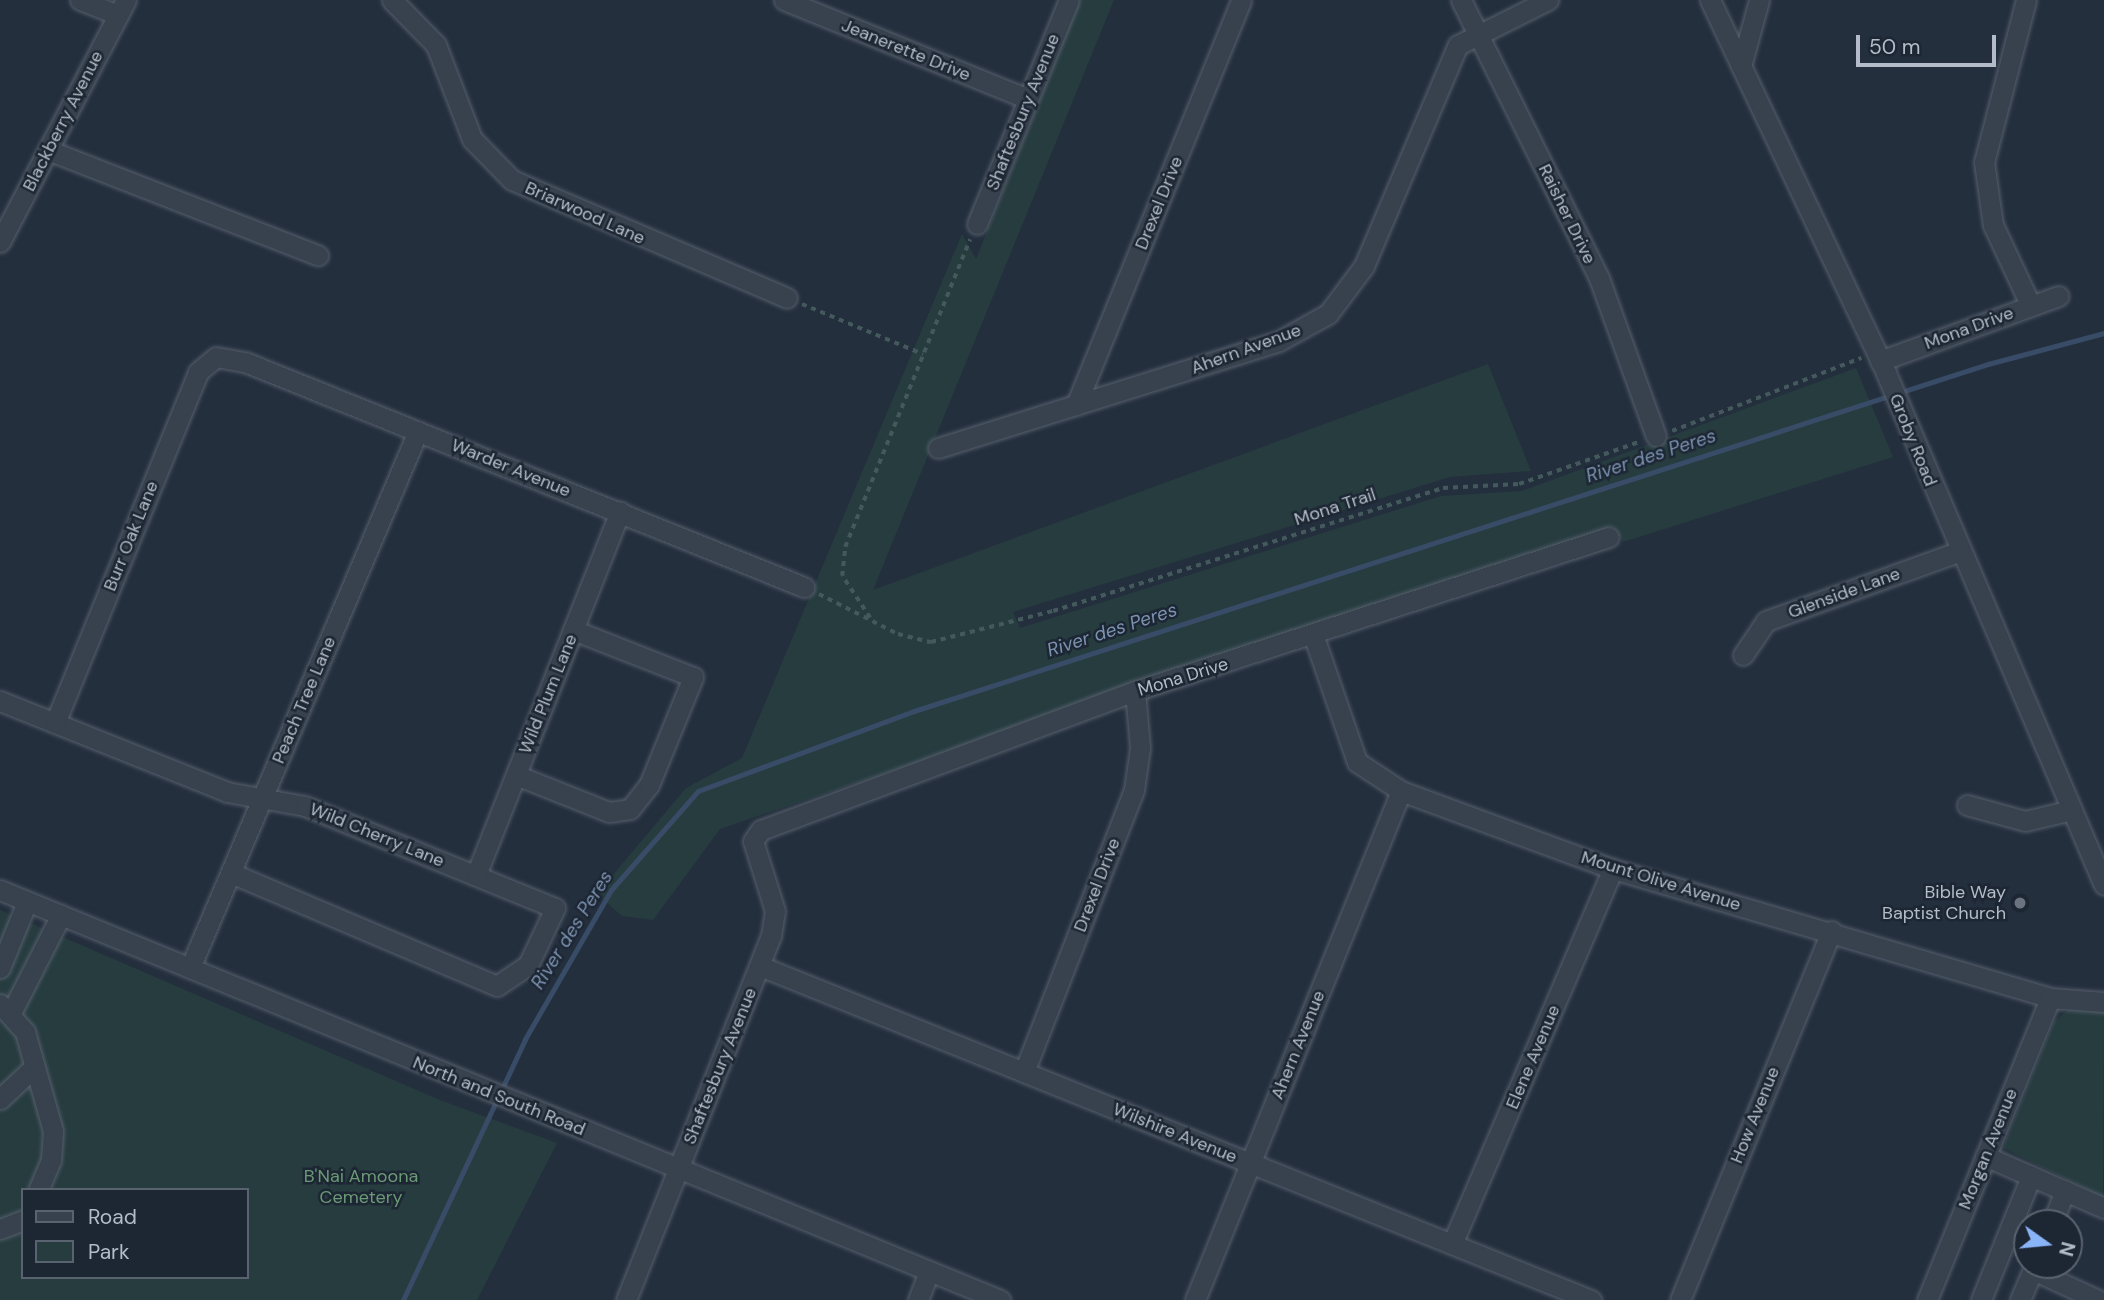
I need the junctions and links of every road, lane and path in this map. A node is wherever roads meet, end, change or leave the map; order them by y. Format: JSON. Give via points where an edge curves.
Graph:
{"nodes":[{"id":1,"x":80,"y":0,"type":"edge"},
{"id":2,"x":392,"y":0,"type":"edge"},
{"id":3,"x":783,"y":0,"type":"edge"},
{"id":4,"x":1069,"y":0,"type":"edge"},
{"id":5,"x":1241,"y":0,"type":"edge"},
{"id":6,"x":1461,"y":0,"type":"edge"},
{"id":7,"x":1548,"y":0,"type":"edge"},
{"id":8,"x":1710,"y":0,"type":"edge"},
{"id":9,"x":1759,"y":0,"type":"edge"},
{"id":10,"x":2026,"y":0,"type":"edge"},
{"id":11,"x":122,"y":8,"type":"edge"},
{"id":12,"x":1477,"y":33,"type":"junction"},
{"id":13,"x":1741,"y":66,"type":"junction"},
{"id":14,"x":1028,"y":99,"type":"junction"},
{"id":15,"x":48,"y":150,"type":"junction"},
{"id":16,"x":977,"y":224,"type":"joint"},
{"id":17,"x":0,"y":242,"type":"edge"},
{"id":18,"x":318,"y":255,"type":"dead end"},
{"id":19,"x":2059,"y":296,"type":"dead end"},
{"id":20,"x":787,"y":298,"type":"joint"},
{"id":21,"x":2031,"y":306,"type":"junction"},
{"id":22,"x":923,"y":354,"type":"junction"},
{"id":23,"x":216,"y":357,"type":"joint"},
{"id":24,"x":1881,"y":362,"type":"junction"},
{"id":25,"x":1076,"y":405,"type":"junction"},
{"id":26,"x":418,"y":431,"type":"junction"},
{"id":27,"x":1656,"y":436,"type":"junction"},
{"id":28,"x":938,"y":448,"type":"dead end"},
{"id":29,"x":620,"y":512,"type":"junction"},
{"id":30,"x":1609,"y":537,"type":"dead end"},
{"id":31,"x":1960,"y":551,"type":"junction"},
{"id":32,"x":804,"y":587,"type":"joint"},
{"id":33,"x":872,"y":621,"type":"junction"},
{"id":34,"x":573,"y":630,"type":"junction"},
{"id":35,"x":1314,"y":637,"type":"junction"},
{"id":36,"x":1743,"y":655,"type":"dead end"},
{"id":37,"x":1135,"y":691,"type":"junction"},
{"id":38,"x":0,"y":701,"type":"edge"},
{"id":39,"x":55,"y":723,"type":"junction"},
{"id":40,"x":516,"y":775,"type":"junction"},
{"id":41,"x":1401,"y":791,"type":"junction"},
{"id":42,"x":262,"y":799,"type":"junction"},
{"id":43,"x":1967,"y":805,"type":"dead end"},
{"id":44,"x":2071,"y":810,"type":"junction"},
{"id":45,"x":761,"y":830,"type":"joint"},
{"id":46,"x":1613,"y":869,"type":"junction"},
{"id":47,"x":231,"y":873,"type":"junction"},
{"id":48,"x":475,"y":875,"type":"junction"},
{"id":49,"x":2104,"y":885,"type":"edge"},
{"id":50,"x":0,"y":890,"type":"edge"},
{"id":51,"x":27,"y":902,"type":"junction"},
{"id":52,"x":61,"y":915,"type":"junction"},
{"id":53,"x":1831,"y":931,"type":"junction"},
{"id":54,"x":760,"y":966,"type":"junction"},
{"id":55,"x":0,"y":968,"type":"edge"},
{"id":56,"x":190,"y":968,"type":"junction"},
{"id":57,"x":2050,"y":998,"type":"junction"},
{"id":58,"x":2104,"y":1002,"type":"edge"},
{"id":59,"x":6,"y":1008,"type":"edge"},
{"id":60,"x":33,"y":1068,"type":"junction"},
{"id":61,"x":1024,"y":1072,"type":"junction"},
{"id":62,"x":0,"y":1099,"type":"edge"},
{"id":63,"x":1985,"y":1156,"type":"junction"},
{"id":64,"x":1250,"y":1163,"type":"junction"},
{"id":65,"x":679,"y":1169,"type":"junction"},
{"id":66,"x":2031,"y":1176,"type":"junction"},
{"id":67,"x":39,"y":1188,"type":"edge"},
{"id":68,"x":2065,"y":1191,"type":"junction"},
{"id":69,"x":2104,"y":1208,"type":"edge"},
{"id":70,"x":2058,"y":1209,"type":"edge"},
{"id":71,"x":21,"y":1221,"type":"edge"},
{"id":72,"x":0,"y":1229,"type":"edge"},
{"id":73,"x":1452,"y":1244,"type":"junction"},
{"id":74,"x":929,"y":1271,"type":"junction"},
{"id":75,"x":2030,"y":1279,"type":"edge"},
{"id":76,"x":2055,"y":1279,"type":"edge"},
{"id":77,"x":2092,"y":1299,"type":"edge"},
{"id":78,"x":626,"y":1300,"type":"edge"},
{"id":79,"x":918,"y":1300,"type":"edge"},
{"id":80,"x":1000,"y":1300,"type":"edge"},
{"id":81,"x":1195,"y":1300,"type":"edge"},
{"id":82,"x":1591,"y":1300,"type":"edge"},
{"id":83,"x":1680,"y":1300,"type":"edge"},
{"id":84,"x":1927,"y":1300,"type":"edge"},
{"id":85,"x":1981,"y":1300,"type":"edge"},
{"id":86,"x":2021,"y":1300,"type":"edge"}],
"edges":[{"from":1,"to":11,"type":"street"},
{"from":2,"to":20,"type":"street","name":"Briarwood Lane","via":[[436,45],[472,139],[512,180]]},
{"from":3,"to":14,"type":"street","name":"Jeanerette Drive"},
{"from":4,"to":14,"type":"street","name":"Shaftesbury Avenue"},
{"from":5,"to":25,"type":"street","name":"Drexel Drive"},
{"from":6,"to":12,"type":"street","name":"Raisher Drive"},
{"from":7,"to":12,"type":"street","name":"Ahern Avenue"},
{"from":8,"to":13,"type":"street","name":"Groby Road"},
{"from":9,"to":13,"type":"street"},
{"from":10,"to":21,"type":"street","via":[[1984,162],[1993,225]]},
{"from":11,"to":15,"type":"street","name":"Blackberry Avenue"},
{"from":12,"to":25,"type":"street","name":"Ahern Avenue","via":[[1458,44],[1364,266],[1328,314],[1279,341]]},
{"from":12,"to":27,"type":"street","name":"Raisher Drive","via":[[1598,278]]},
{"from":13,"to":24,"type":"street","name":"Groby Road"},
{"from":14,"to":16,"type":"street","name":"Shaftesbury Avenue"},
{"from":15,"to":17,"type":"street","name":"Blackberry Avenue"},
{"from":15,"to":18,"type":"street"},
{"from":16,"to":22,"type":"path"},
{"from":19,"to":21,"type":"street","name":"Mona Drive"},
{"from":20,"to":22,"type":"path"},
{"from":21,"to":24,"type":"street","name":"Mona Drive"},
{"from":22,"to":33,"type":"path","via":[[842,557],[842,576]]},
{"from":23,"to":26,"type":"street","name":"Warder Avenue","via":[[245,362]]},
{"from":23,"to":39,"type":"street","name":"Burr Oak Lane","via":[[198,372]]},
{"from":24,"to":27,"type":"path","name":"Mona Trail"},
{"from":24,"to":31,"type":"street","name":"Groby Road"},
{"from":25,"to":28,"type":"street","name":"Ahern Avenue"},
{"from":26,"to":29,"type":"street","name":"Warder Avenue"},
{"from":26,"to":42,"type":"street","name":"Peach Tree Lane"},
{"from":27,"to":33,"type":"path","name":"Mona Trail","via":[[1519,484],[1443,488],[967,635],[931,642]]},
{"from":29,"to":32,"type":"street","name":"Warder Avenue"},
{"from":29,"to":34,"type":"street","name":"Wild Plum Lane"},
{"from":30,"to":35,"type":"street","name":"Mona Drive"},
{"from":31,"to":36,"type":"street","name":"Glenside Lane","via":[[1766,621]]},
{"from":31,"to":44,"type":"street","name":"Groby Road"},
{"from":32,"to":33,"type":"path","name":"Mona Trail"},
{"from":34,"to":40,"type":"street","name":"Wild Plum Lane"},
{"from":34,"to":40,"type":"street","via":[[693,677],[649,785],[630,809],[609,812]]},
{"from":35,"to":37,"type":"street","name":"Mona Drive"},
{"from":35,"to":41,"type":"street","name":"Mount Olive Avenue","via":[[1357,762]]},
{"from":37,"to":45,"type":"street","name":"Mona Drive"},
{"from":37,"to":61,"type":"street","name":"Drexel Drive","via":[[1140,748],[1134,790]]},
{"from":38,"to":39,"type":"street","name":"Wild Cherry Lane"},
{"from":39,"to":42,"type":"street","name":"Wild Cherry Lane","via":[[226,792]]},
{"from":40,"to":48,"type":"street","name":"Wild Plum Lane"},
{"from":41,"to":46,"type":"street","name":"Mount Olive Avenue"},
{"from":41,"to":64,"type":"street","name":"Ahern Avenue"},
{"from":42,"to":47,"type":"street","name":"Peach Tree Lane"},
{"from":42,"to":48,"type":"street","name":"Wild Cherry Lane","via":[[305,806]]},
{"from":43,"to":44,"type":"street","via":[[2025,821]]},
{"from":44,"to":49,"type":"street","name":"Groby Road"},
{"from":45,"to":54,"type":"street","name":"Shaftesbury Avenue","via":[[753,841],[775,911]]},
{"from":46,"to":53,"type":"street","name":"Mount Olive Avenue"},
{"from":46,"to":73,"type":"street","name":"Elene Avenue"},
{"from":47,"to":48,"type":"street","name":"Wild Cherry Lane","via":[[497,986],[528,965],[555,908]]},
{"from":47,"to":56,"type":"street","name":"Peach Tree Lane"},
{"from":50,"to":51,"type":"street","name":"North and South Road"},
{"from":51,"to":52,"type":"street","name":"North and South Road"},
{"from":51,"to":55,"type":"street"},
{"from":52,"to":56,"type":"street","name":"North and South Road"},
{"from":52,"to":59,"type":"street"},
{"from":53,"to":57,"type":"street","name":"Mount Olive Avenue"},
{"from":53,"to":83,"type":"street","name":"How Avenue"},
{"from":54,"to":61,"type":"street","name":"Wilshire Avenue"},
{"from":54,"to":65,"type":"street","name":"Shaftesbury Avenue"},
{"from":56,"to":65,"type":"street","name":"North and South Road"},
{"from":57,"to":58,"type":"street","name":"Mount Olive Avenue"},
{"from":57,"to":63,"type":"street","name":"Morgan Avenue"},
{"from":59,"to":60,"type":"street"},
{"from":60,"to":62,"type":"street"},
{"from":60,"to":67,"type":"street","via":[[53,1131],[51,1160]]},
{"from":61,"to":64,"type":"street","name":"Wilshire Avenue"},
{"from":63,"to":66,"type":"street"},
{"from":63,"to":84,"type":"street","name":"Morgan Avenue"},
{"from":64,"to":73,"type":"street","name":"Wilshire Avenue"},
{"from":64,"to":81,"type":"street","name":"Ahern Avenue"},
{"from":65,"to":74,"type":"street","name":"North and South Road"},
{"from":65,"to":78,"type":"street","name":"Shaftesbury Avenue"},
{"from":66,"to":68,"type":"street"},
{"from":66,"to":85,"type":"street"},
{"from":68,"to":69,"type":"street"},
{"from":68,"to":70,"type":"street"},
{"from":71,"to":72,"type":"street"},
{"from":73,"to":82,"type":"street","name":"Wilshire Avenue"},
{"from":74,"to":79,"type":"street"},
{"from":74,"to":80,"type":"street","name":"North and South Road"},
{"from":75,"to":86,"type":"street"},
{"from":76,"to":77,"type":"street"}]}
